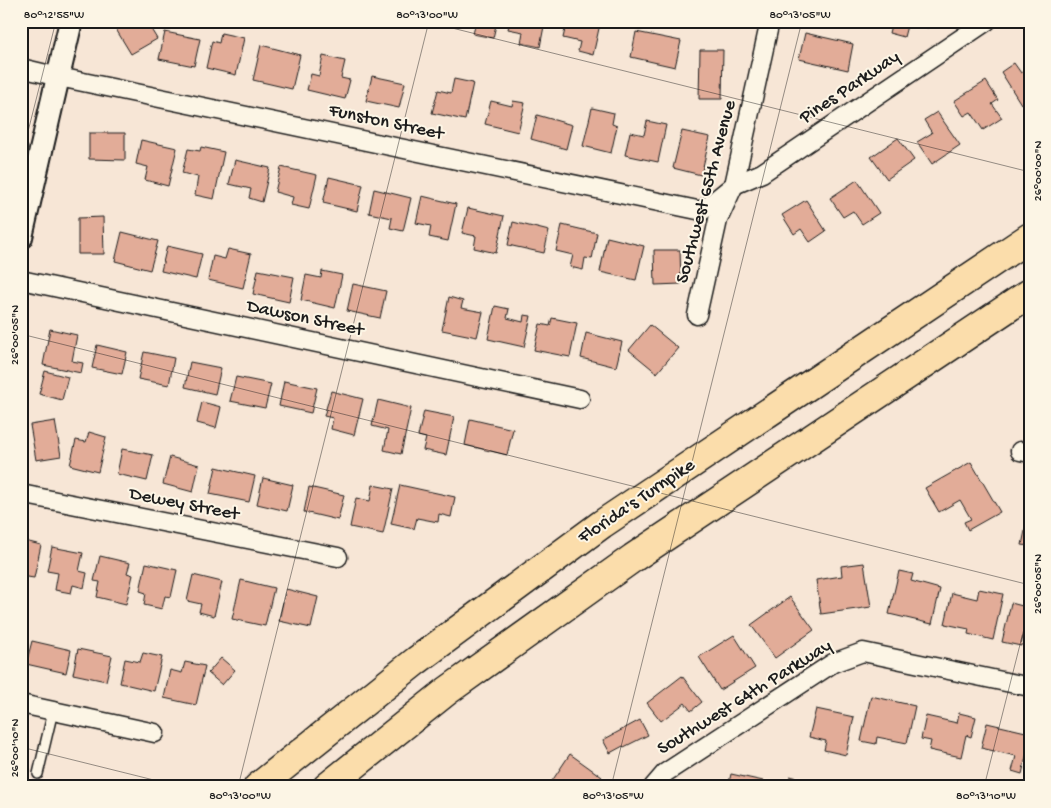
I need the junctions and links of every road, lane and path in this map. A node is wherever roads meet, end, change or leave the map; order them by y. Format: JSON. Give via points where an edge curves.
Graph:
{"nodes":[{"id":1,"x":71,"y":21,"type":"edge"},
{"id":2,"x":770,"y":21,"type":"edge"},
{"id":3,"x":987,"y":21,"type":"edge"},
{"id":4,"x":21,"y":68,"type":"edge"},
{"id":5,"x":59,"y":77,"type":"junction"},
{"id":6,"x":734,"y":185,"type":"junction"},
{"id":7,"x":21,"y":237,"type":"edge"},
{"id":8,"x":1030,"y":237,"type":"edge"},
{"id":9,"x":21,"y":280,"type":"edge"},
{"id":10,"x":1030,"y":293,"type":"edge"},
{"id":11,"x":697,"y":315,"type":"dead end"},
{"id":12,"x":580,"y":399,"type":"dead end"},
{"id":13,"x":21,"y":494,"type":"edge"},
{"id":14,"x":338,"y":557,"type":"dead end"},
{"id":15,"x":1030,"y":687,"type":"edge"},
{"id":16,"x":21,"y":704,"type":"edge"},
{"id":17,"x":53,"y":711,"type":"junction"},
{"id":18,"x":156,"y":733,"type":"dead end"},
{"id":19,"x":38,"y":774,"type":"dead end"},
{"id":20,"x":258,"y":787,"type":"edge"},
{"id":21,"x":328,"y":787,"type":"edge"},
{"id":22,"x":653,"y":787,"type":"edge"}],
"edges":[{"from":1,"to":5,"type":"street"},
{"from":2,"to":6,"type":"street","name":"Southwest 65th Avenue"},
{"from":3,"to":6,"type":"street","name":"Pines Parkway","via":[[762,173]]},
{"from":4,"to":5,"type":"street","name":"Funston Street"},
{"from":5,"to":6,"type":"street","name":"Funston Street","via":[[702,211]]},
{"from":5,"to":7,"type":"street"},
{"from":6,"to":11,"type":"street","name":"Southwest 65th Avenue","via":[[718,220]]},
{"from":8,"to":20,"type":"highway","name":"Florida's Turnpike","via":[[602,524],[416,661]]},
{"from":9,"to":12,"type":"street","name":"Dawson Street"},
{"from":10,"to":21,"type":"highway","via":[[633,558],[447,691]]},
{"from":13,"to":14,"type":"street","name":"Dewey Street"},
{"from":15,"to":22,"type":"street","name":"Southwest 64th Parkway","via":[[863,652],[833,663],[665,773]]},
{"from":16,"to":17,"type":"street"},
{"from":17,"to":18,"type":"street"},
{"from":17,"to":19,"type":"lane"}]}
